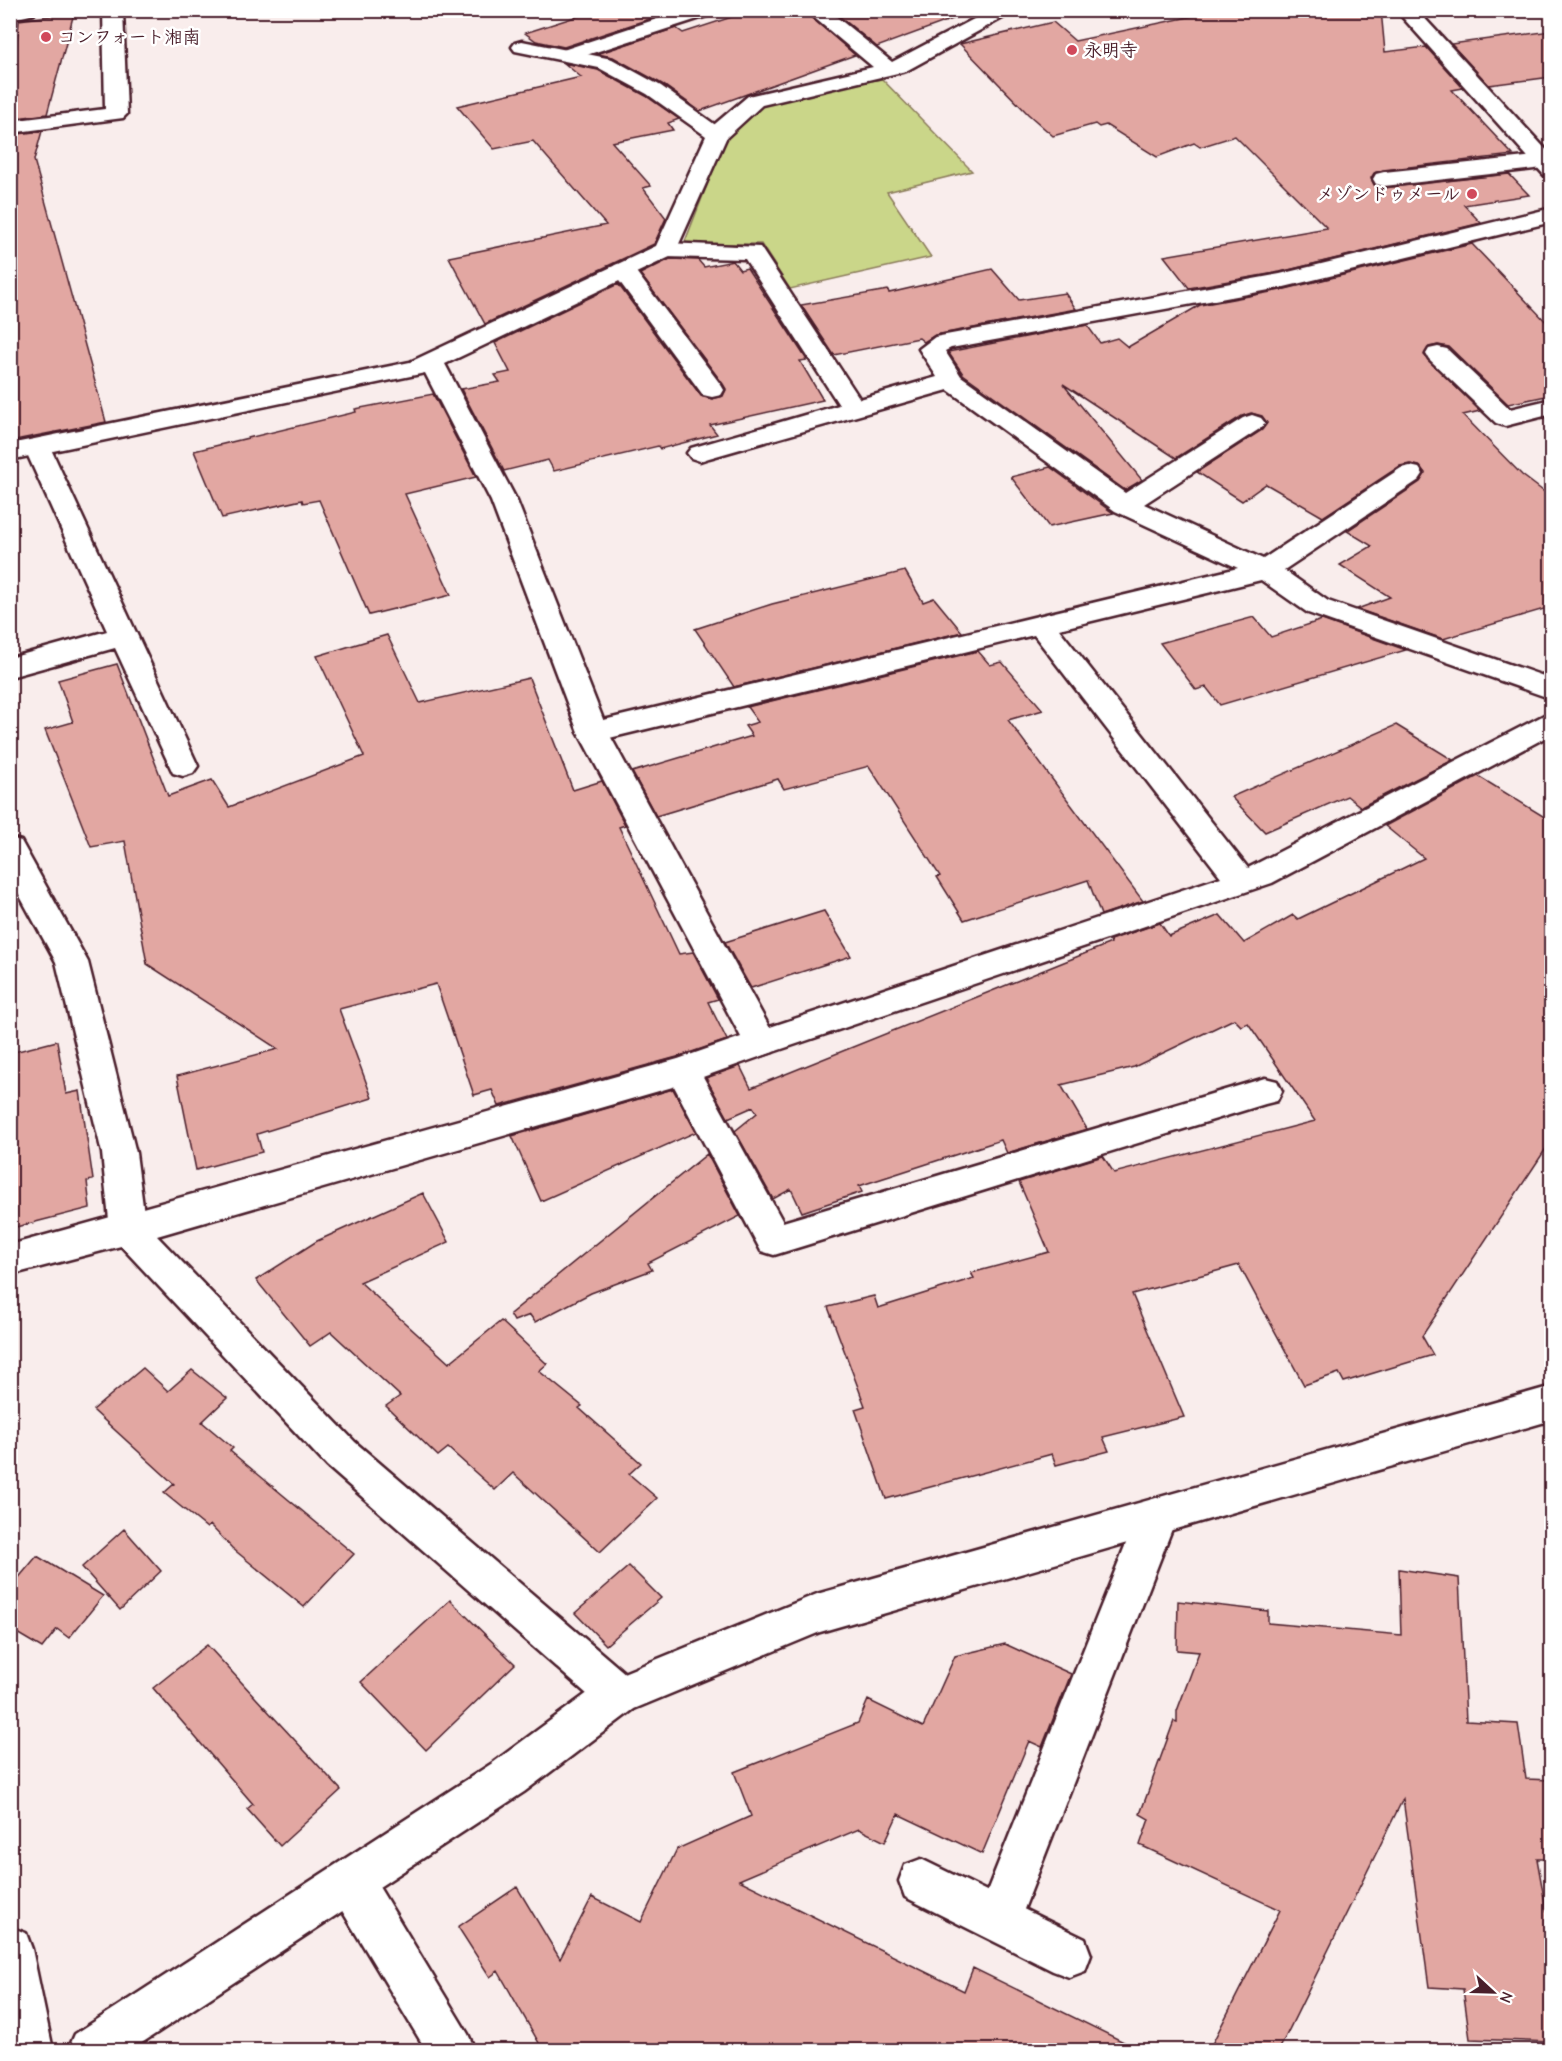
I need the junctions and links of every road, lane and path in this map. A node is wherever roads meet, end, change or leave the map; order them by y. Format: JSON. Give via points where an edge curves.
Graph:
{"nodes":[{"id":1,"x":27,"y":10,"type":"edge"},
{"id":2,"x":113,"y":10,"type":"edge"},
{"id":3,"x":706,"y":10,"type":"edge"},
{"id":4,"x":815,"y":10,"type":"edge"},
{"id":5,"x":1007,"y":10,"type":"edge"},
{"id":6,"x":1407,"y":10,"type":"edge"},
{"id":7,"x":10,"y":14,"type":"edge"},
{"id":8,"x":522,"y":47,"type":"dead end"},
{"id":9,"x":567,"y":55,"type":"junction"},
{"id":10,"x":888,"y":69,"type":"junction"},
{"id":11,"x":10,"y":127,"type":"edge"},
{"id":12,"x":717,"y":134,"type":"junction"},
{"id":13,"x":1548,"y":166,"type":"edge"},
{"id":14,"x":1384,"y":178,"type":"dead end"},
{"id":15,"x":1551,"y":215,"type":"edge"},
{"id":16,"x":666,"y":250,"type":"junction"},
{"id":17,"x":623,"y":270,"type":"junction"},
{"id":18,"x":1438,"y":354,"type":"dead end"},
{"id":19,"x":431,"y":361,"type":"junction"},
{"id":20,"x":952,"y":381,"type":"junction"},
{"id":21,"x":712,"y":390,"type":"dead end"},
{"id":22,"x":1551,"y":406,"type":"edge"},
{"id":23,"x":853,"y":407,"type":"junction"},
{"id":24,"x":1252,"y":423,"type":"dead end"},
{"id":25,"x":24,"y":450,"type":"edge"},
{"id":26,"x":700,"y":453,"type":"dead end"},
{"id":27,"x":1410,"y":474,"type":"dead end"},
{"id":28,"x":1124,"y":505,"type":"junction"},
{"id":29,"x":1265,"y":570,"type":"junction"},
{"id":30,"x":1040,"y":624,"type":"junction"},
{"id":31,"x":124,"y":636,"type":"junction"},
{"id":32,"x":10,"y":668,"type":"edge"},
{"id":33,"x":1551,"y":690,"type":"edge"},
{"id":34,"x":1551,"y":721,"type":"edge"},
{"id":35,"x":593,"y":732,"type":"junction"},
{"id":36,"x":183,"y":766,"type":"dead end"},
{"id":37,"x":10,"y":849,"type":"edge"},
{"id":38,"x":1241,"y":881,"type":"junction"},
{"id":39,"x":761,"y":1043,"type":"junction"},
{"id":40,"x":684,"y":1071,"type":"junction"},
{"id":41,"x":1265,"y":1091,"type":"dead end"},
{"id":42,"x":128,"y":1229,"type":"junction"},
{"id":43,"x":10,"y":1260,"type":"edge"},
{"id":44,"x":1551,"y":1403,"type":"edge"},
{"id":45,"x":1157,"y":1516,"type":"junction"},
{"id":46,"x":619,"y":1695,"type":"junction"},
{"id":47,"x":921,"y":1881,"type":"dead end"},
{"id":48,"x":351,"y":1882,"type":"junction"},
{"id":49,"x":998,"y":1919,"type":"junction"},
{"id":50,"x":10,"y":1949,"type":"edge"},
{"id":51,"x":1069,"y":1954,"type":"dead end"},
{"id":52,"x":30,"y":2050,"type":"edge"},
{"id":53,"x":91,"y":2050,"type":"edge"},
{"id":54,"x":452,"y":2050,"type":"edge"}],
"edges":[{"from":1,"to":7,"type":"street"},
{"from":2,"to":11,"type":"street","via":[[116,114]]},
{"from":3,"to":9,"type":"street"},
{"from":4,"to":10,"type":"street"},
{"from":5,"to":10,"type":"street","via":[[899,67]]},
{"from":6,"to":13,"type":"street"},
{"from":8,"to":9,"type":"street"},
{"from":9,"to":12,"type":"street","via":[[605,63],[654,90]]},
{"from":10,"to":12,"type":"street","via":[[755,100]]},
{"from":12,"to":16,"type":"street"},
{"from":13,"to":14,"type":"street"},
{"from":15,"to":20,"type":"street","via":[[1269,283],[944,342],[931,349]]},
{"from":16,"to":17,"type":"street"},
{"from":16,"to":23,"type":"street","via":[[752,252]]},
{"from":17,"to":19,"type":"street"},
{"from":17,"to":21,"type":"street"},
{"from":18,"to":22,"type":"street","via":[[1505,418]]},
{"from":19,"to":25,"type":"street","via":[[417,368]]},
{"from":19,"to":35,"type":"street","via":[[504,501]]},
{"from":20,"to":23,"type":"street"},
{"from":20,"to":28,"type":"street"},
{"from":23,"to":26,"type":"street"},
{"from":24,"to":28,"type":"street"},
{"from":25,"to":31,"type":"street"},
{"from":27,"to":29,"type":"street"},
{"from":28,"to":29,"type":"street"},
{"from":29,"to":30,"type":"street"},
{"from":29,"to":33,"type":"street","via":[[1318,607]]},
{"from":30,"to":35,"type":"street"},
{"from":30,"to":38,"type":"street"},
{"from":31,"to":32,"type":"street"},
{"from":31,"to":36,"type":"street"},
{"from":34,"to":38,"type":"street","via":[[1261,875]]},
{"from":35,"to":39,"type":"street"},
{"from":37,"to":42,"type":"street","via":[[72,962],[119,1153]]},
{"from":38,"to":39,"type":"street"},
{"from":39,"to":40,"type":"street"},
{"from":40,"to":41,"type":"street","via":[[774,1240]]},
{"from":40,"to":42,"type":"street"},
{"from":42,"to":43,"type":"street"},
{"from":42,"to":46,"type":"street","via":[[341,1454]]},
{"from":44,"to":45,"type":"street"},
{"from":45,"to":46,"type":"street","via":[[818,1613]]},
{"from":45,"to":49,"type":"street"},
{"from":46,"to":48,"type":"street","via":[[509,1778]]},
{"from":47,"to":49,"type":"street"},
{"from":48,"to":53,"type":"street"},
{"from":48,"to":54,"type":"street"},
{"from":49,"to":51,"type":"street"},
{"from":50,"to":52,"type":"street"}]}
